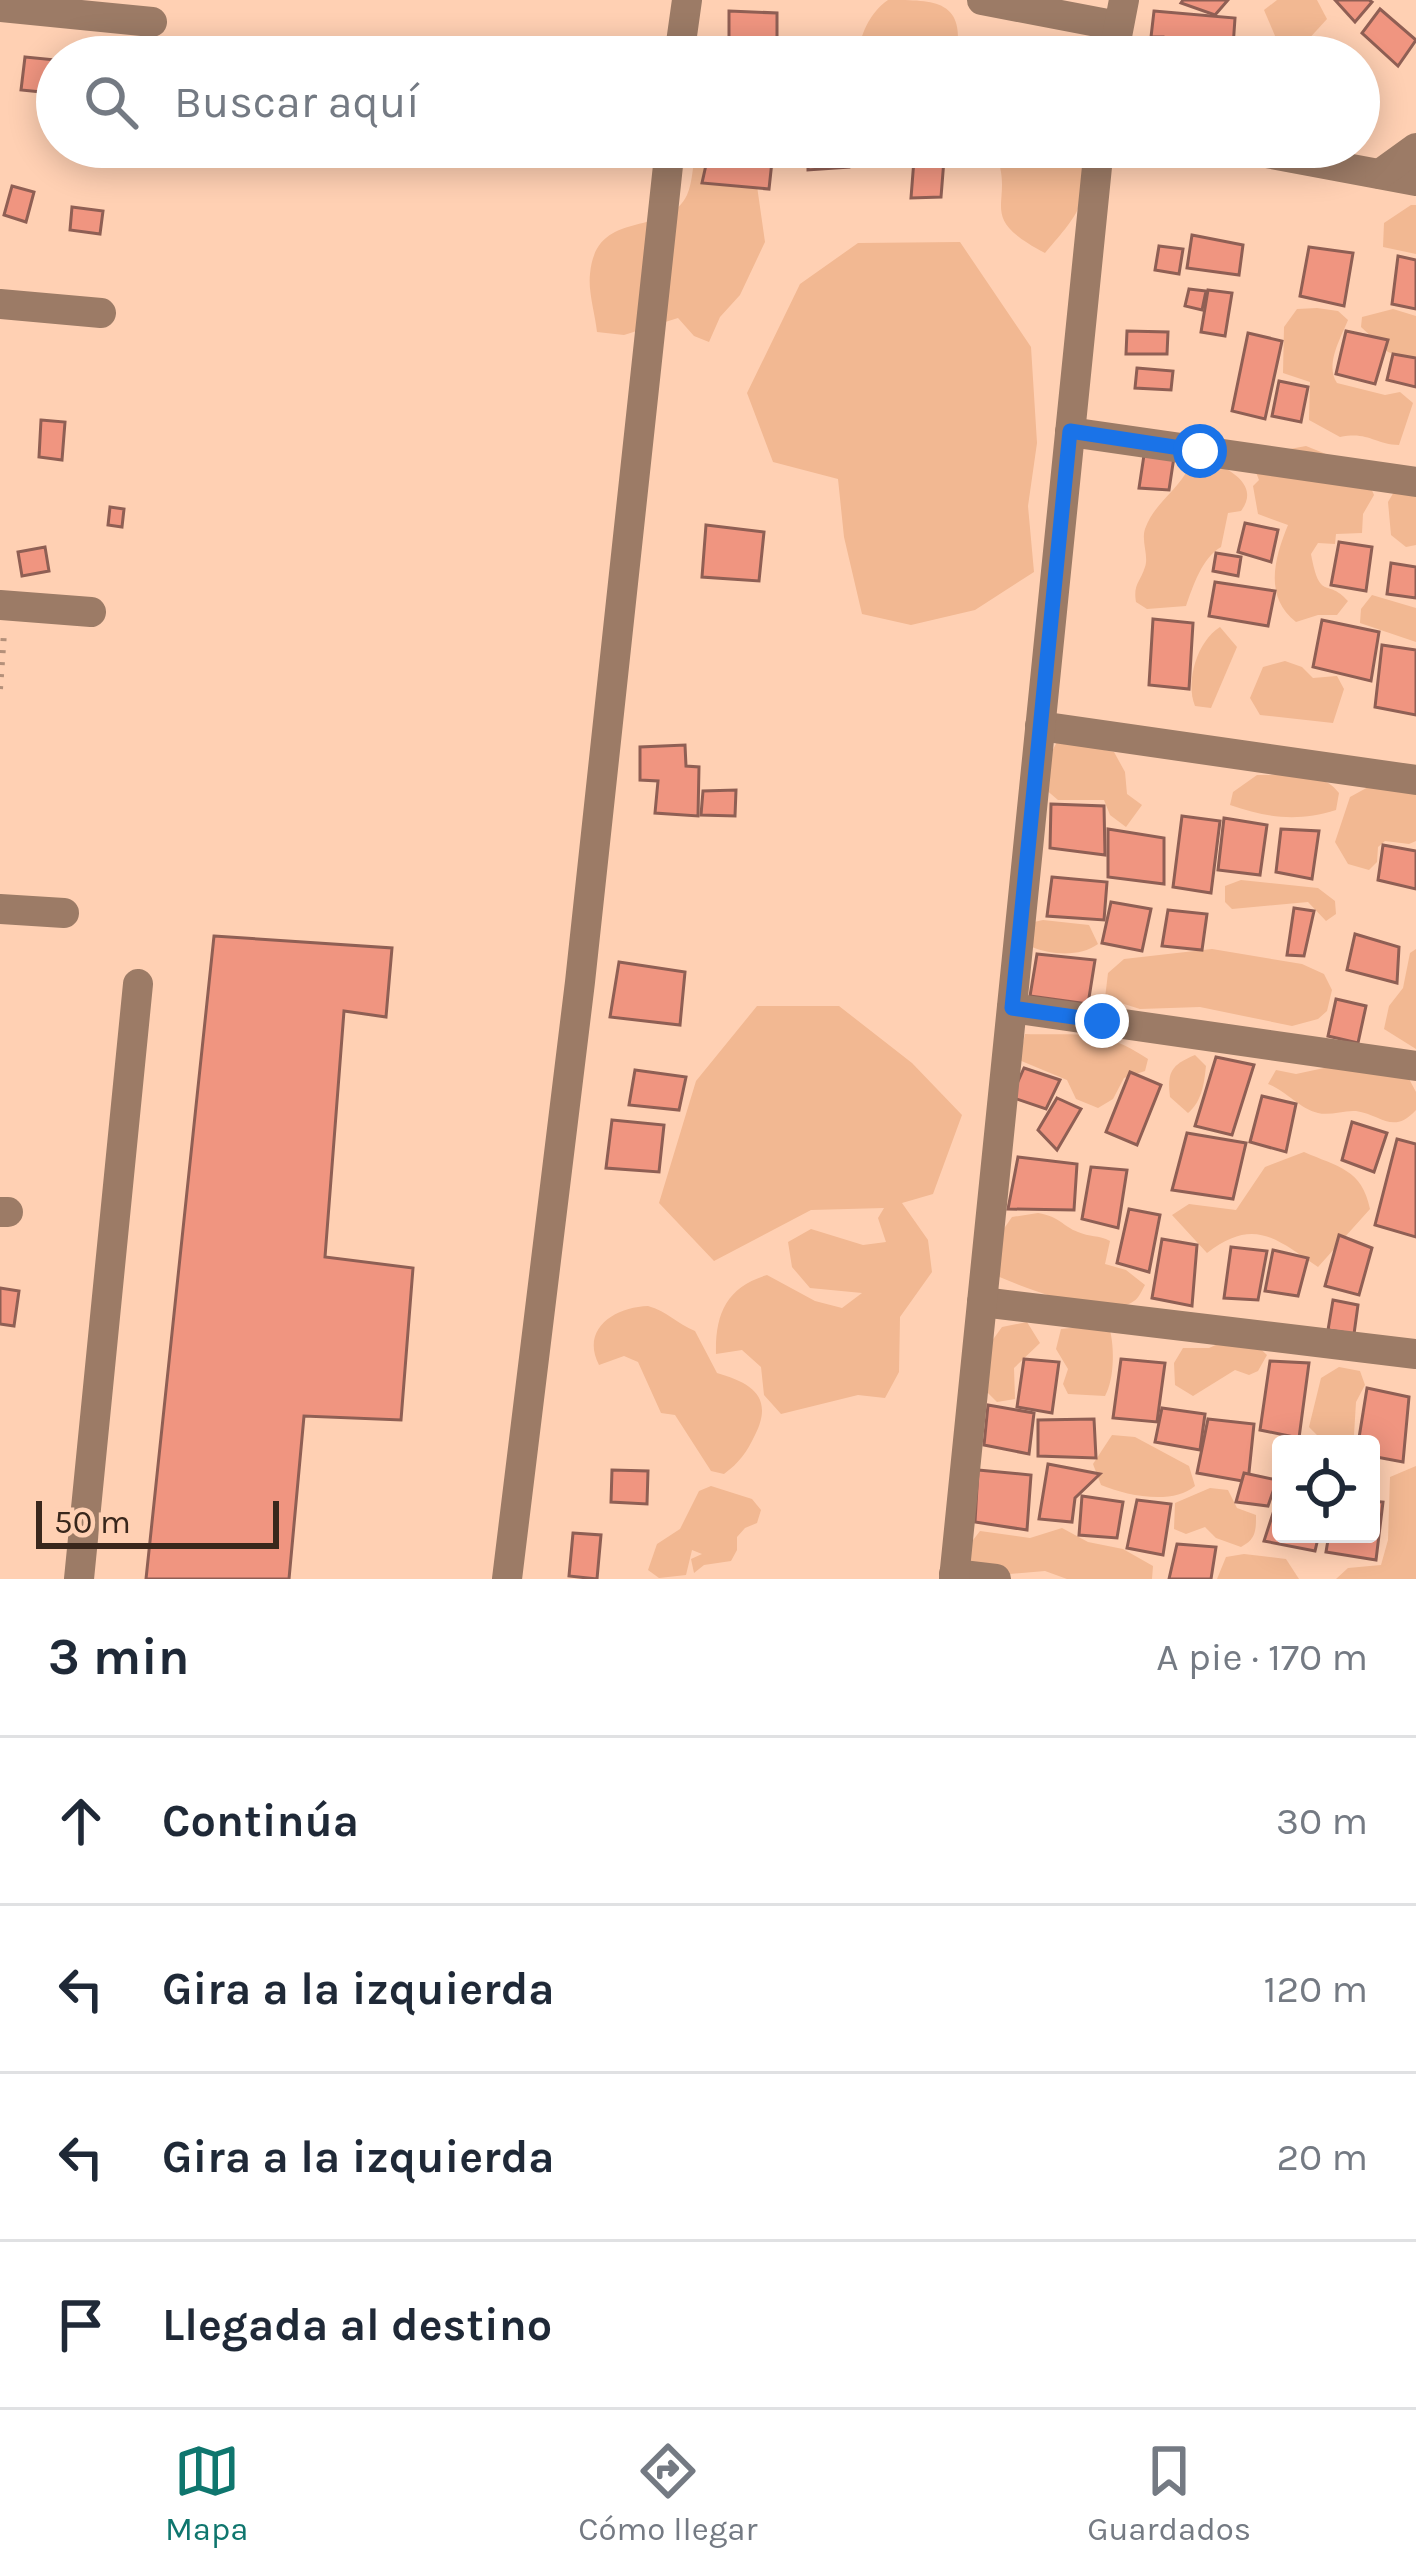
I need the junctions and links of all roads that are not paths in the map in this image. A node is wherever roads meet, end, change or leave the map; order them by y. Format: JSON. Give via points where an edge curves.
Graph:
{"nodes":[{"id":1,"x":686,"y":0,"type":"edge"},
{"id":2,"x":982,"y":0,"type":"edge"},
{"id":3,"x":0,"y":7,"type":"edge"},
{"id":4,"x":1121,"y":13,"type":"edge"},
{"id":5,"x":152,"y":22,"type":"dead end"},
{"id":6,"x":682,"y":36,"type":"edge"},
{"id":7,"x":1416,"y":148,"type":"edge"},
{"id":8,"x":668,"y":168,"type":"edge"},
{"id":9,"x":1097,"y":168,"type":"edge"},
{"id":10,"x":1348,"y":168,"type":"edge"},
{"id":11,"x":1381,"y":174,"type":"junction"},
{"id":12,"x":1416,"y":181,"type":"edge"},
{"id":13,"x":0,"y":304,"type":"edge"},
{"id":14,"x":101,"y":313,"type":"dead end"},
{"id":15,"x":1070,"y":431,"type":"junction"},
{"id":16,"x":1416,"y":482,"type":"edge"},
{"id":17,"x":3,"y":605,"type":"edge"},
{"id":18,"x":91,"y":612,"type":"dead end"},
{"id":19,"x":1040,"y":726,"type":"junction"},
{"id":20,"x":1416,"y":781,"type":"edge"},
{"id":21,"x":0,"y":909,"type":"edge"},
{"id":22,"x":64,"y":913,"type":"dead end"},
{"id":23,"x":138,"y":984,"type":"dead end"},
{"id":24,"x":1012,"y":1008,"type":"junction"},
{"id":25,"x":1416,"y":1066,"type":"edge"},
{"id":26,"x":982,"y":1302,"type":"junction"},
{"id":27,"x":1416,"y":1354,"type":"edge"},
{"id":28,"x":954,"y":1576,"type":"edge"},
{"id":29,"x":80,"y":1579,"type":"edge"},
{"id":30,"x":507,"y":1579,"type":"edge"},
{"id":31,"x":996,"y":1579,"type":"edge"}],
"edges":[{"from":1,"to":6,"type":"street"},
{"from":2,"to":4,"type":"street"},
{"from":3,"to":5,"type":"street"},
{"from":7,"to":11,"type":"street"},
{"from":8,"to":30,"type":"street"},
{"from":9,"to":15,"type":"street"},
{"from":10,"to":11,"type":"street"},
{"from":11,"to":12,"type":"street"},
{"from":13,"to":14,"type":"street"},
{"from":15,"to":16,"type":"street"},
{"from":15,"to":19,"type":"street"},
{"from":17,"to":18,"type":"street"},
{"from":19,"to":20,"type":"street"},
{"from":19,"to":24,"type":"street"},
{"from":21,"to":22,"type":"street"},
{"from":23,"to":29,"type":"street"},
{"from":24,"to":25,"type":"street"},
{"from":24,"to":26,"type":"street"},
{"from":26,"to":27,"type":"street"},
{"from":26,"to":28,"type":"street"},
{"from":28,"to":31,"type":"street"}]}
